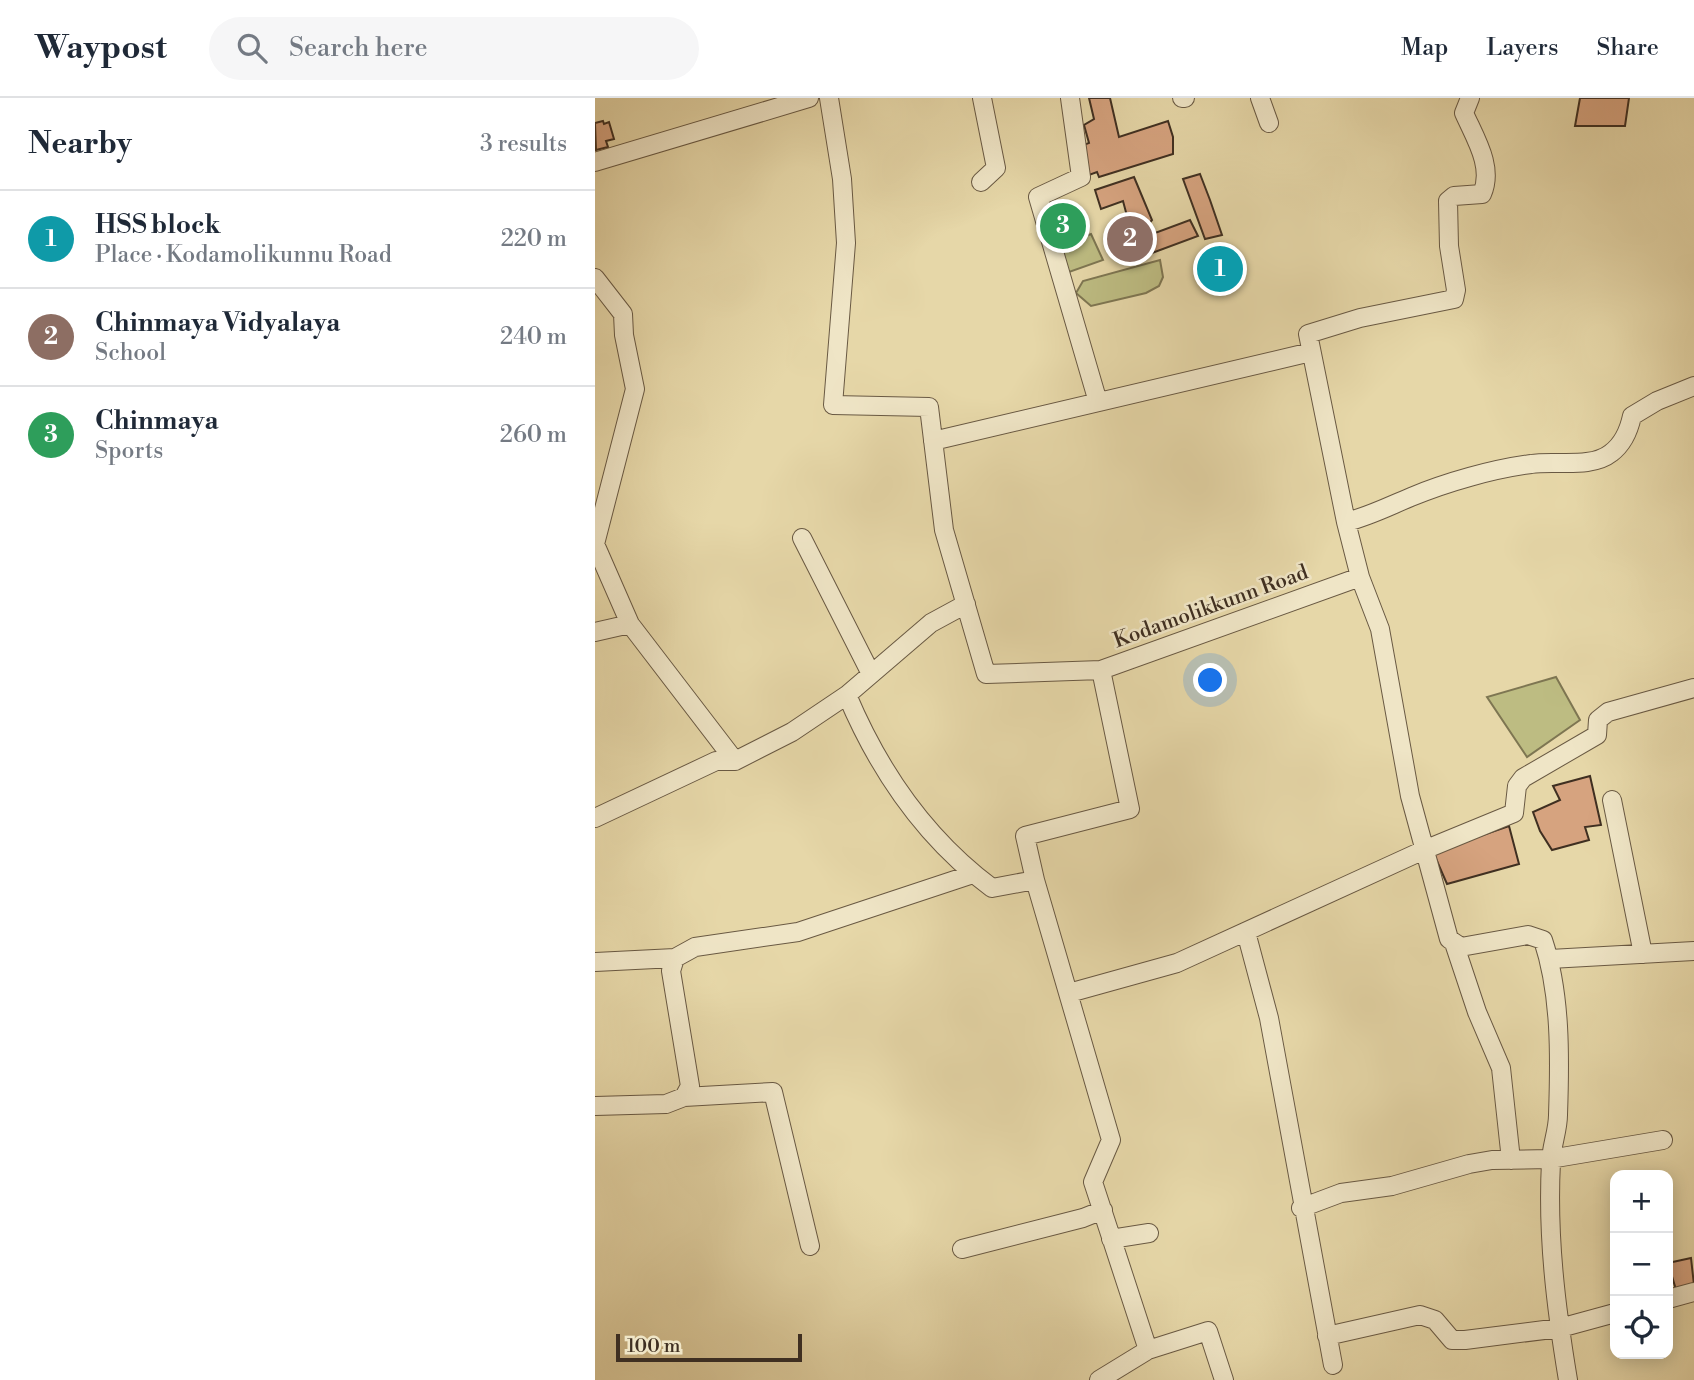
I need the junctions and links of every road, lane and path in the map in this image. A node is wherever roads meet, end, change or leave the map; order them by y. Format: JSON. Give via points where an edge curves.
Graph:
{"nodes":[{"id":1,"x":809,"y":98,"type":"edge"},
{"id":2,"x":829,"y":98,"type":"edge"},
{"id":3,"x":982,"y":98,"type":"edge"},
{"id":4,"x":1070,"y":98,"type":"edge"},
{"id":5,"x":1260,"y":98,"type":"edge"},
{"id":6,"x":1470,"y":98,"type":"edge"},
{"id":7,"x":1269,"y":123,"type":"dead end"},
{"id":8,"x":595,"y":162,"type":"edge"},
{"id":9,"x":981,"y":181,"type":"dead end"},
{"id":10,"x":595,"y":278,"type":"edge"},
{"id":11,"x":1311,"y":352,"type":"junction"},
{"id":12,"x":1694,"y":386,"type":"edge"},
{"id":13,"x":1098,"y":402,"type":"junction"},
{"id":14,"x":933,"y":441,"type":"junction"},
{"id":15,"x":1346,"y":522,"type":"junction"},
{"id":16,"x":803,"y":538,"type":"dead end"},
{"id":17,"x":595,"y":544,"type":"edge"},
{"id":18,"x":1360,"y":577,"type":"junction"},
{"id":19,"x":966,"y":604,"type":"junction"},
{"id":20,"x":630,"y":624,"type":"junction"},
{"id":21,"x":595,"y":632,"type":"edge"},
{"id":22,"x":1101,"y":670,"type":"junction"},
{"id":23,"x":871,"y":674,"type":"junction"},
{"id":24,"x":1694,"y":688,"type":"edge"},
{"id":25,"x":847,"y":695,"type":"junction"},
{"id":26,"x":735,"y":761,"type":"junction"},
{"id":27,"x":1612,"y":800,"type":"dead end"},
{"id":28,"x":595,"y":818,"type":"edge"},
{"id":29,"x":1424,"y":850,"type":"junction"},
{"id":30,"x":973,"y":874,"type":"junction"},
{"id":31,"x":1035,"y":880,"type":"junction"},
{"id":32,"x":1245,"y":932,"type":"junction"},
{"id":33,"x":1454,"y":943,"type":"junction"},
{"id":34,"x":1694,"y":951,"type":"edge"},
{"id":35,"x":1643,"y":954,"type":"junction"},
{"id":36,"x":675,"y":958,"type":"junction"},
{"id":37,"x":1550,"y":959,"type":"junction"},
{"id":38,"x":595,"y":962,"type":"edge"},
{"id":39,"x":1069,"y":993,"type":"junction"},
{"id":40,"x":684,"y":1097,"type":"junction"},
{"id":41,"x":595,"y":1106,"type":"edge"},
{"id":42,"x":1663,"y":1140,"type":"dead end"},
{"id":43,"x":1551,"y":1159,"type":"junction"},
{"id":44,"x":1511,"y":1160,"type":"junction"},
{"id":45,"x":1301,"y":1208,"type":"junction"},
{"id":46,"x":1103,"y":1210,"type":"junction"},
{"id":47,"x":1149,"y":1233,"type":"dead end"},
{"id":48,"x":1111,"y":1239,"type":"junction"},
{"id":49,"x":810,"y":1246,"type":"dead end"},
{"id":50,"x":963,"y":1249,"type":"dead end"},
{"id":51,"x":1694,"y":1292,"type":"edge"},
{"id":52,"x":1673,"y":1298,"type":"edge"},
{"id":53,"x":1610,"y":1314,"type":"edge"},
{"id":54,"x":1560,"y":1328,"type":"junction"},
{"id":55,"x":1327,"y":1336,"type":"junction"},
{"id":56,"x":1148,"y":1350,"type":"junction"},
{"id":57,"x":1333,"y":1365,"type":"dead end"},
{"id":58,"x":1099,"y":1380,"type":"edge"},
{"id":59,"x":1224,"y":1380,"type":"edge"},
{"id":60,"x":1568,"y":1380,"type":"edge"}],
"edges":[{"from":1,"to":8,"type":"street"},
{"from":2,"to":14,"type":"street","via":[[846,243],[834,405],[929,407]]},
{"from":3,"to":9,"type":"street","via":[[996,168]]},
{"from":4,"to":13,"type":"street","via":[[1081,177],[1038,197]]},
{"from":5,"to":7,"type":"street"},
{"from":6,"to":11,"type":"street","via":[[1464,113],[1486,169],[1486,184],[1482,194],[1448,201],[1454,299],[1308,334]]},
{"from":10,"to":17,"type":"street","via":[[623,314],[635,389]]},
{"from":11,"to":13,"type":"street"},
{"from":11,"to":15,"type":"street"},
{"from":12,"to":15,"type":"street","via":[[1632,416],[1628,432],[1610,454],[1476,477]]},
{"from":13,"to":14,"type":"street"},
{"from":14,"to":19,"type":"street","via":[[944,530]]},
{"from":15,"to":18,"type":"street"},
{"from":16,"to":23,"type":"street"},
{"from":17,"to":20,"type":"street"},
{"from":18,"to":22,"type":"street","name":"Kodamolikkunn Road"},
{"from":18,"to":29,"type":"street","via":[[1380,629]]},
{"from":19,"to":22,"type":"street","via":[[986,674]]},
{"from":19,"to":23,"type":"street","via":[[931,623]]},
{"from":20,"to":21,"type":"street"},
{"from":20,"to":26,"type":"street"},
{"from":22,"to":31,"type":"street","name":"Kodamolikkunn Road","via":[[1129,809],[1025,836]]},
{"from":23,"to":25,"type":"street"},
{"from":24,"to":29,"type":"street","via":[[1608,712],[1598,720],[1597,735],[1523,778],[1517,786],[1514,813]]},
{"from":25,"to":26,"type":"street","via":[[792,732]]},
{"from":25,"to":30,"type":"street","via":[[876,759],[904,800]]},
{"from":26,"to":28,"type":"street","via":[[716,761]]},
{"from":27,"to":35,"type":"street"},
{"from":29,"to":32,"type":"street"},
{"from":29,"to":33,"type":"street"},
{"from":30,"to":31,"type":"street","via":[[992,888]]},
{"from":30,"to":36,"type":"street","via":[[798,932],[695,947]]},
{"from":31,"to":39,"type":"street"},
{"from":32,"to":39,"type":"street","via":[[1177,963]]},
{"from":32,"to":45,"type":"street","via":[[1269,1018]]},
{"from":33,"to":37,"type":"street","via":[[1480,946],[1528,935],[1543,940]]},
{"from":33,"to":44,"type":"street","via":[[1501,1068]]},
{"from":34,"to":35,"type":"street"},
{"from":35,"to":37,"type":"street"},
{"from":36,"to":38,"type":"street"},
{"from":36,"to":40,"type":"street","via":[[671,971],[690,1086]]},
{"from":37,"to":43,"type":"street","via":[[1558,1116]]},
{"from":39,"to":46,"type":"street","via":[[1111,1140],[1093,1182]]},
{"from":40,"to":41,"type":"street","via":[[666,1104]]},
{"from":40,"to":49,"type":"street","via":[[773,1092]]},
{"from":42,"to":43,"type":"street"},
{"from":43,"to":44,"type":"street"},
{"from":43,"to":54,"type":"street","via":[[1553,1279]]},
{"from":44,"to":45,"type":"street","via":[[1469,1164],[1392,1186],[1341,1193]]},
{"from":45,"to":55,"type":"street"},
{"from":46,"to":48,"type":"street"},
{"from":46,"to":50,"type":"street"},
{"from":47,"to":48,"type":"street"},
{"from":48,"to":56,"type":"street"},
{"from":51,"to":52,"type":"street"},
{"from":53,"to":54,"type":"street"},
{"from":54,"to":55,"type":"street","via":[[1452,1340],[1435,1320],[1420,1315]]},
{"from":54,"to":60,"type":"street"},
{"from":55,"to":57,"type":"street"},
{"from":56,"to":58,"type":"street"},
{"from":56,"to":59,"type":"street","via":[[1208,1331]]}]}
